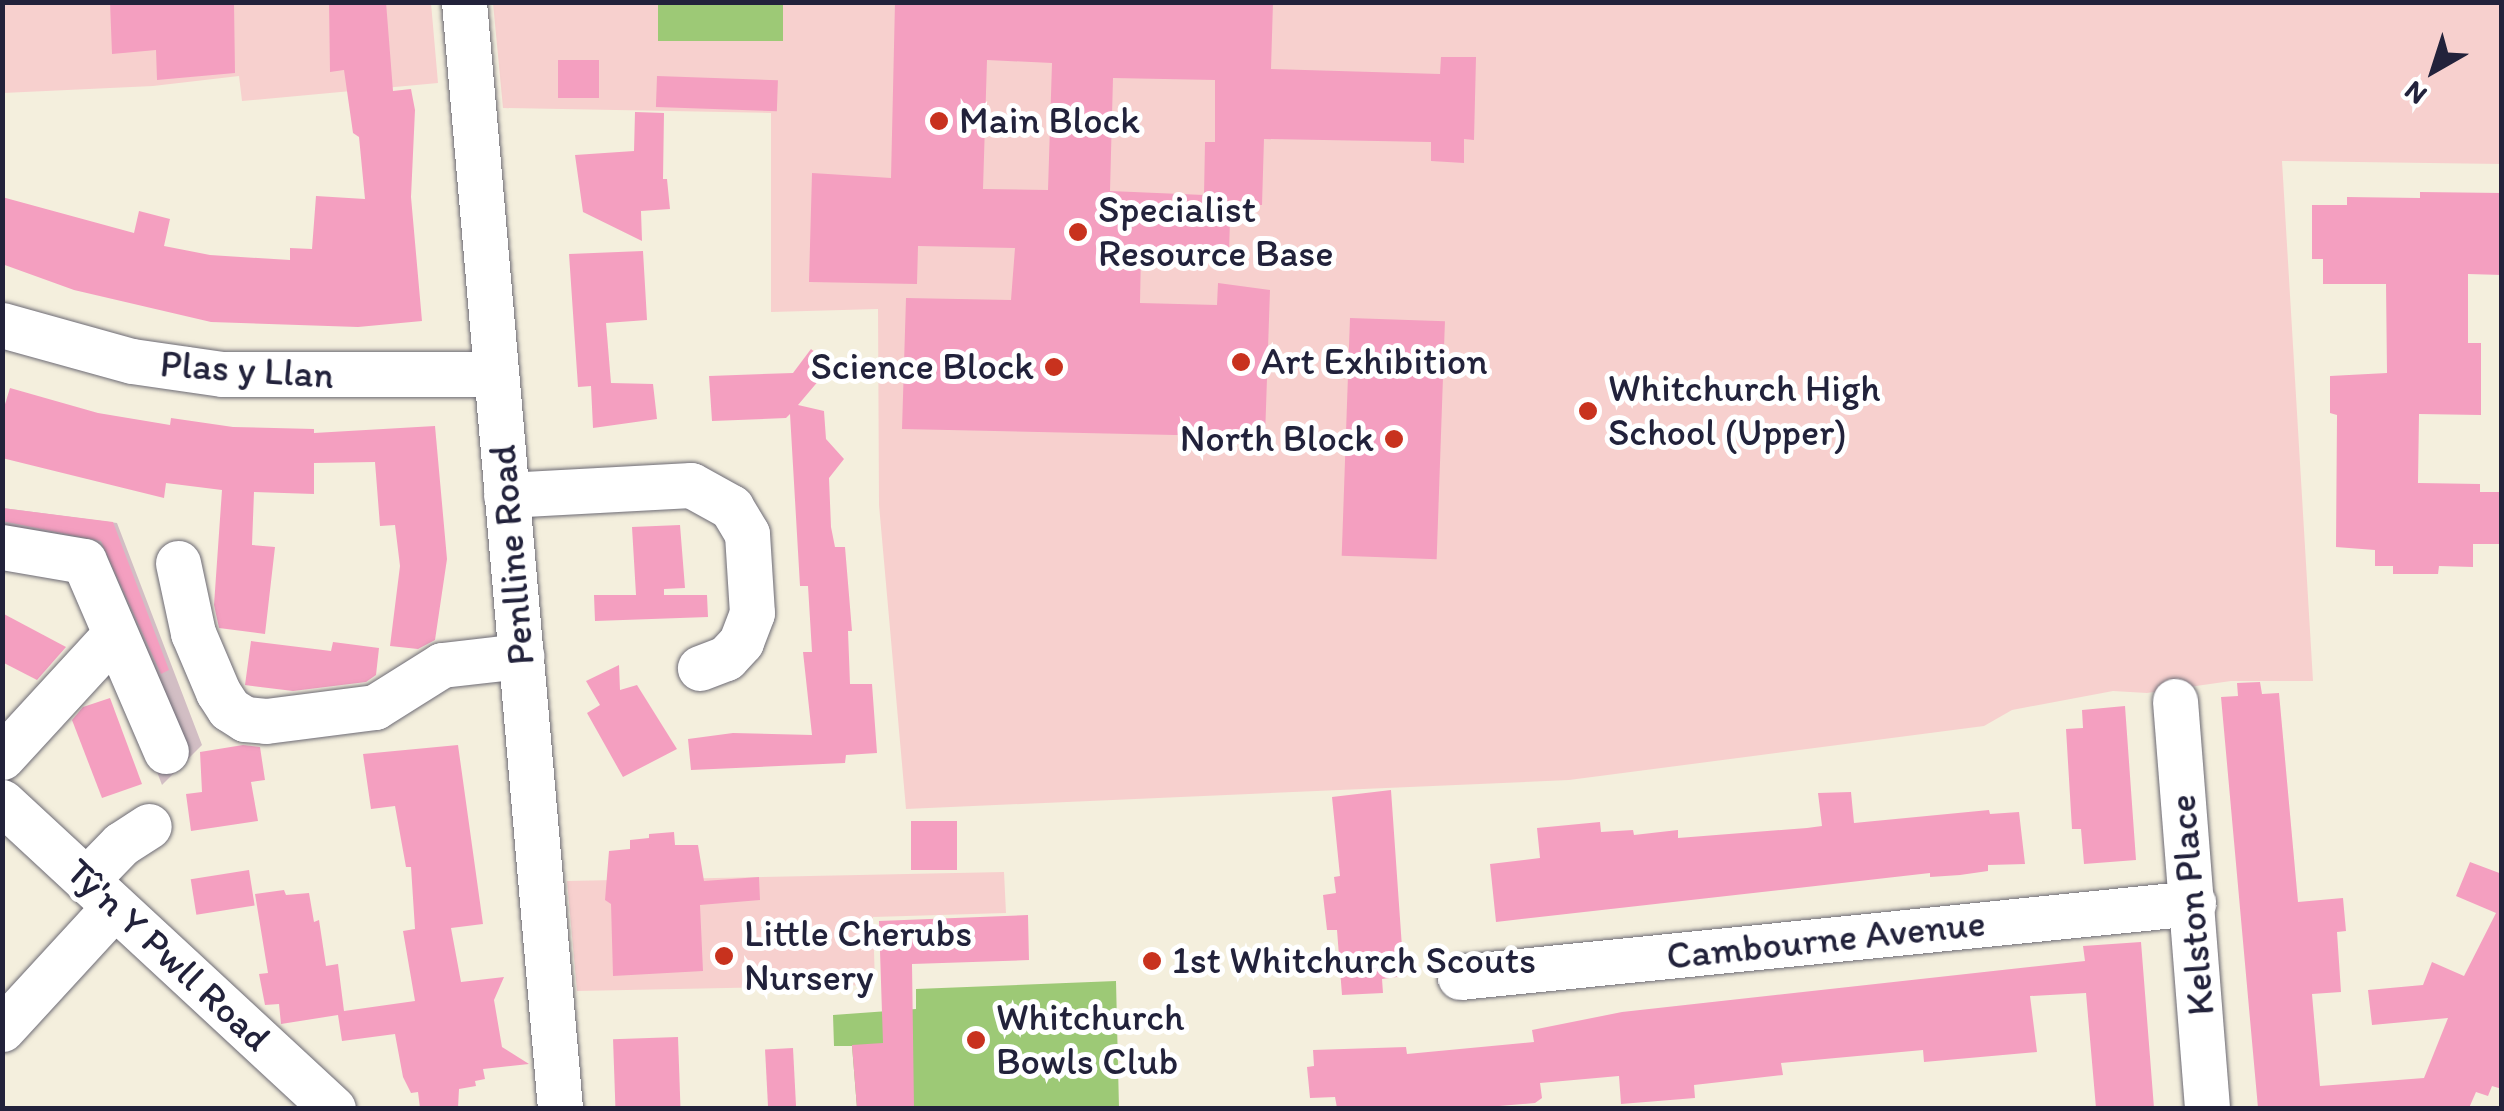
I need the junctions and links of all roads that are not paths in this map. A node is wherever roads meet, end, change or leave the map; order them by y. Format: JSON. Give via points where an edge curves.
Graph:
{"nodes":[{"id":1,"x":464,"y":2,"type":"edge"},
{"id":2,"x":2,"y":325,"type":"edge"},
{"id":3,"x":496,"y":374,"type":"junction"},
{"id":4,"x":506,"y":495,"type":"junction"},
{"id":5,"x":2,"y":546,"type":"edge"},
{"id":6,"x":178,"y":563,"type":"dead end"},
{"id":7,"x":114,"y":634,"type":"junction"},
{"id":8,"x":521,"y":656,"type":"junction"},
{"id":9,"x":700,"y":668,"type":"dead end"},
{"id":10,"x":2175,"y":701,"type":"dead end"},
{"id":11,"x":166,"y":751,"type":"dead end"},
{"id":12,"x":2,"y":757,"type":"edge"},
{"id":13,"x":2,"y":802,"type":"edge"},
{"id":14,"x":149,"y":826,"type":"dead end"},
{"id":15,"x":100,"y":894,"type":"junction"},
{"id":16,"x":2193,"y":904,"type":"junction"},
{"id":17,"x":1460,"y":977,"type":"dead end"},
{"id":18,"x":2,"y":1029,"type":"edge"},
{"id":19,"x":333,"y":1108,"type":"edge"},
{"id":20,"x":560,"y":1108,"type":"edge"},
{"id":21,"x":2206,"y":1108,"type":"edge"}],
"edges":[{"from":1,"to":3,"type":"street","name":"Penlline Road"},
{"from":2,"to":3,"type":"street","name":"Plas y Llan","via":[[132,361],[222,374]]},
{"from":3,"to":4,"type":"street","name":"Penlline Road"},
{"from":4,"to":8,"type":"street","name":"Penlline Road"},
{"from":4,"to":9,"type":"street","via":[[691,485],[732,507],[747,534],[752,613],[742,642],[726,658]]},
{"from":5,"to":7,"type":"street","via":[[84,561]]},
{"from":6,"to":8,"type":"street","via":[[192,633],[229,709],[245,718],[375,707],[442,665]]},
{"from":7,"to":11,"type":"street"},
{"from":7,"to":12,"type":"street"},
{"from":8,"to":20,"type":"street","name":"Penlline Road"},
{"from":10,"to":16,"type":"street","name":"Kelston Place"},
{"from":13,"to":15,"type":"street","name":"Tŷ'n Y Pwll Road"},
{"from":14,"to":15,"type":"street","via":[[120,844]]},
{"from":15,"to":18,"type":"street"},
{"from":15,"to":19,"type":"street","name":"Tŷ'n Y Pwll Road"},
{"from":16,"to":17,"type":"street","name":"Cambourne Avenue"},
{"from":16,"to":21,"type":"street","name":"Kelston Place"}]}
